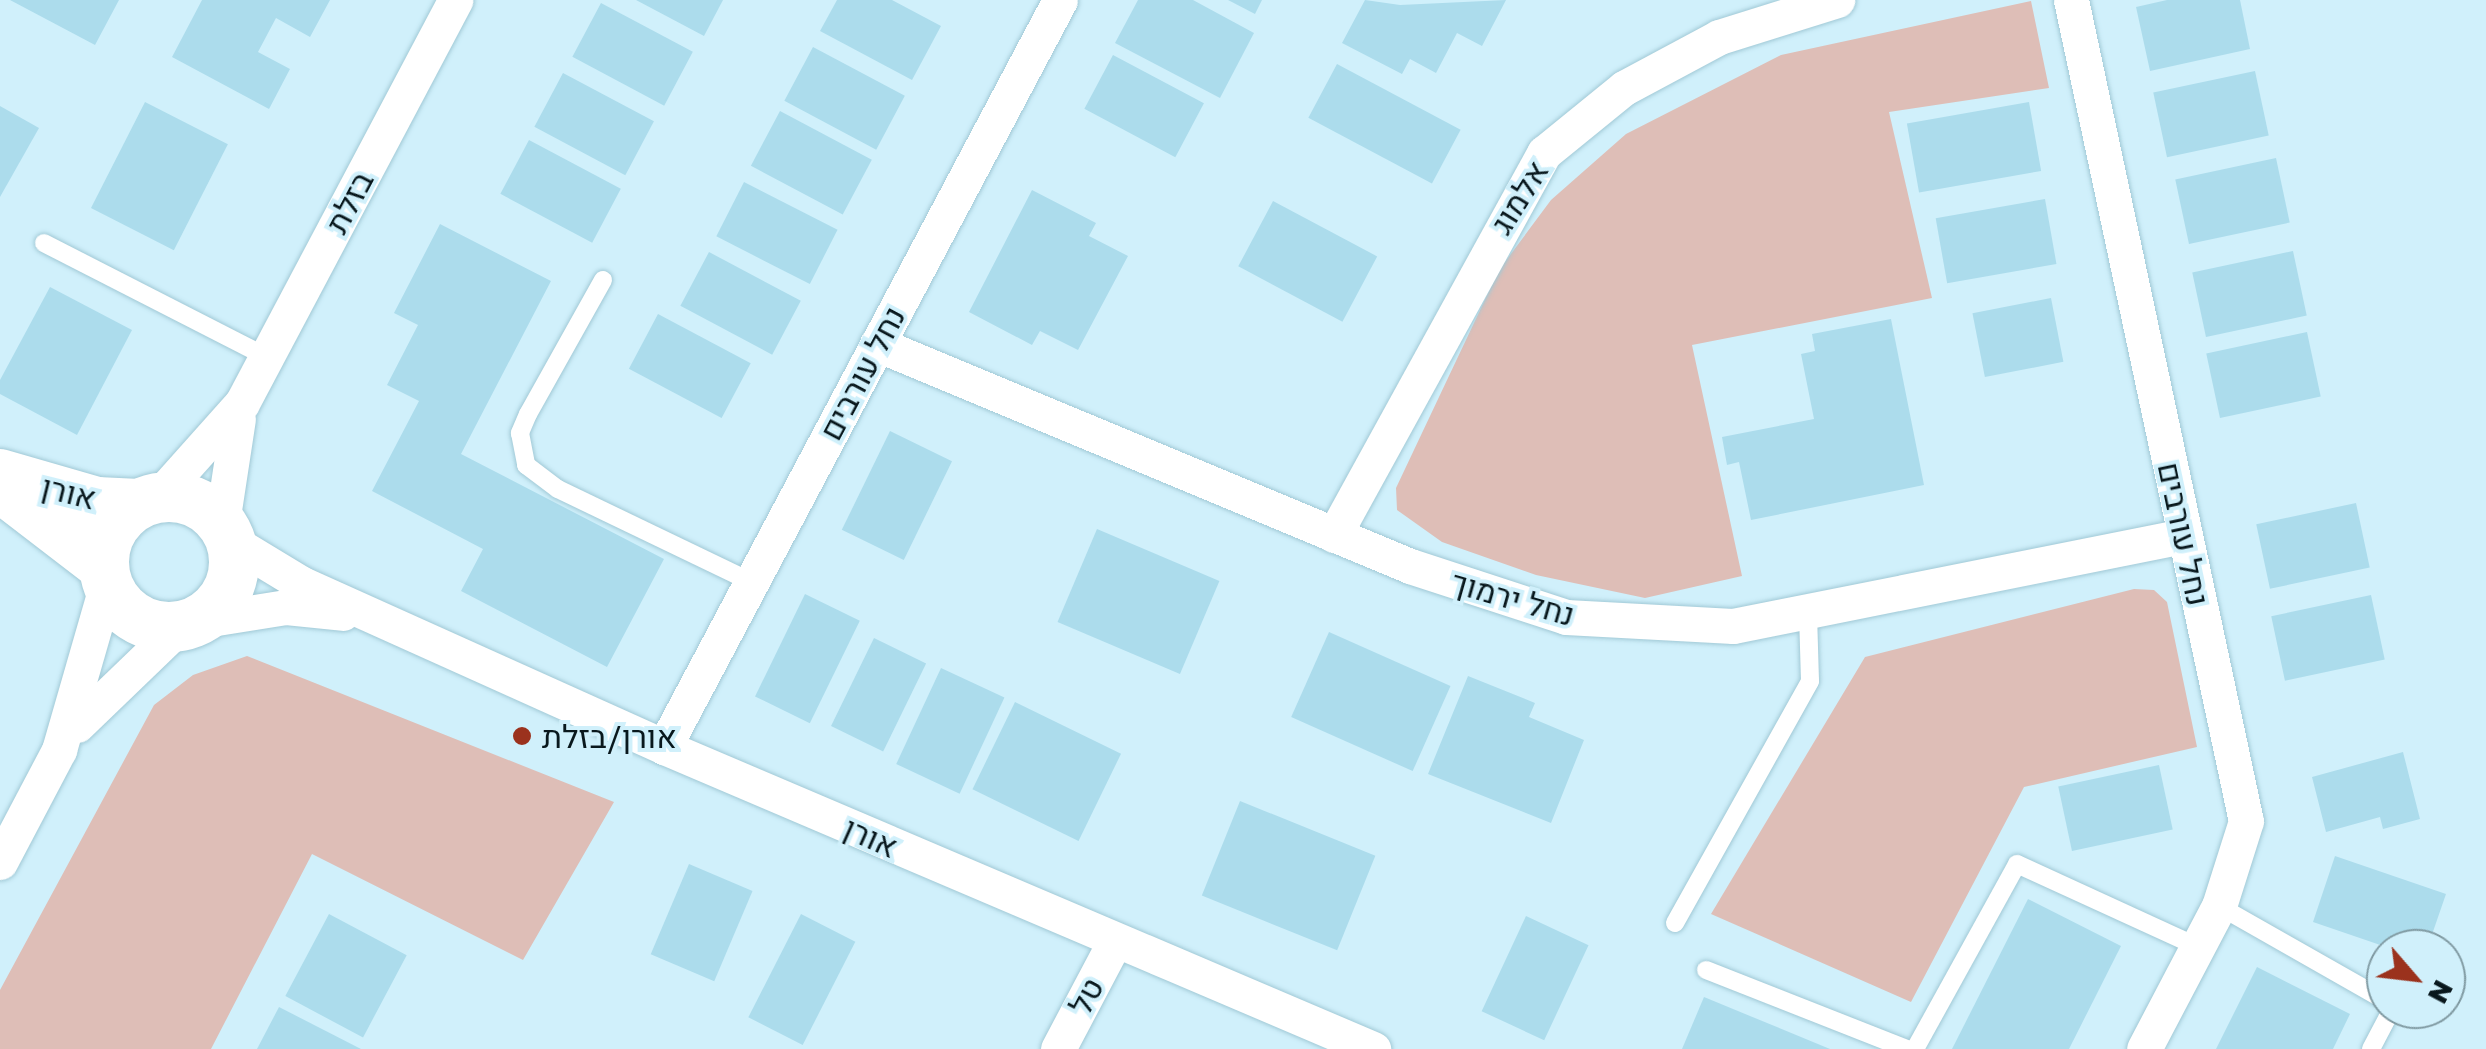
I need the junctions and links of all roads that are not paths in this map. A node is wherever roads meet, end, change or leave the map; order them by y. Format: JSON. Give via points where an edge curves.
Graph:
{"nodes":[{"id":1,"x":455,"y":0,"type":"edge"},
{"id":2,"x":1060,"y":0,"type":"edge"},
{"id":3,"x":1837,"y":0,"type":"edge"},
{"id":4,"x":2071,"y":0,"type":"edge"},
{"id":5,"x":44,"y":244,"type":"dead end"},
{"id":6,"x":603,"y":280,"type":"dead end"},
{"id":7,"x":877,"y":344,"type":"junction"},
{"id":8,"x":266,"y":357,"type":"junction"},
{"id":9,"x":242,"y":403,"type":"junction"},
{"id":10,"x":0,"y":474,"type":"edge"},
{"id":11,"x":0,"y":487,"type":"edge"},
{"id":12,"x":148,"y":501,"type":"junction"},
{"id":13,"x":226,"y":532,"type":"junction"},
{"id":14,"x":1334,"y":535,"type":"junction"},
{"id":15,"x":2185,"y":536,"type":"junction"},
{"id":16,"x":105,"y":575,"type":"junction"},
{"id":17,"x":752,"y":582,"type":"junction"},
{"id":18,"x":1808,"y":613,"type":"junction"},
{"id":19,"x":373,"y":617,"type":"junction"},
{"id":20,"x":189,"y":624,"type":"junction"},
{"id":21,"x":664,"y":747,"type":"junction"},
{"id":22,"x":59,"y":750,"type":"junction"},
{"id":23,"x":12,"y":811,"type":"edge"},
{"id":24,"x":0,"y":862,"type":"edge"},
{"id":25,"x":2219,"y":906,"type":"junction"},
{"id":26,"x":1674,"y":923,"type":"dead end"},
{"id":27,"x":1114,"y":943,"type":"junction"},
{"id":28,"x":2198,"y":947,"type":"junction"},
{"id":29,"x":1706,"y":970,"type":"dead end"},
{"id":30,"x":2366,"y":990,"type":"edge"},
{"id":31,"x":1058,"y":1049,"type":"edge"},
{"id":32,"x":1373,"y":1049,"type":"edge"},
{"id":33,"x":1907,"y":1049,"type":"edge"},
{"id":34,"x":1915,"y":1049,"type":"edge"},
{"id":35,"x":2144,"y":1049,"type":"edge"}],
"edges":[{"from":1,"to":8,"type":"street","name":"בזלת"},
{"from":2,"to":7,"type":"street","name":"נחל עורבים"},
{"from":3,"to":14,"type":"street","name":"אלמוג","via":[[1719,36],[1624,88],[1544,154]]},
{"from":4,"to":15,"type":"street","name":"נחל עורבים"},
{"from":5,"to":8,"type":"lane"},
{"from":6,"to":17,"type":"lane","via":[[520,433],[526,465],[558,489]]},
{"from":7,"to":14,"type":"street","name":"נחל ירמוך"},
{"from":7,"to":17,"type":"street","name":"נחל עורבים"},
{"from":8,"to":9,"type":"street","name":"בזלת"},
{"from":9,"to":12,"type":"street","name":"בזלת"},
{"from":9,"to":13,"type":"street","name":"בזלת"},
{"from":10,"to":12,"type":"street","name":"אורן","via":[[98,502]]},
{"from":11,"to":16,"type":"street","name":"אורן"},
{"from":12,"to":13,"type":"street","via":[[191,500]]},
{"from":12,"to":16,"type":"street","via":[[112,528]]},
{"from":13,"to":19,"type":"street","name":"אורן"},
{"from":13,"to":20,"type":"street","via":[[232,579]]},
{"from":14,"to":18,"type":"street","name":"נחל ירמוך","via":[[1500,601],[1566,617],[1734,626]]},
{"from":15,"to":18,"type":"street","name":"נחל ירמוך"},
{"from":15,"to":25,"type":"street","name":"נחל עורבים","via":[[2246,821]]},
{"from":16,"to":20,"type":"street","via":[[128,614]]},
{"from":16,"to":22,"type":"street"},
{"from":17,"to":21,"type":"street","name":"נחל עורבים"},
{"from":18,"to":26,"type":"lane","via":[[1810,681]]},
{"from":19,"to":20,"type":"street","name":"אורן","via":[[286,607]]},
{"from":19,"to":21,"type":"street","name":"אורן"},
{"from":20,"to":22,"type":"street","via":[[107,690]]},
{"from":21,"to":27,"type":"street","name":"אורן"},
{"from":22,"to":23,"type":"street"},
{"from":23,"to":24,"type":"street"},
{"from":25,"to":28,"type":"street","name":"נחל עורבים"},
{"from":25,"to":30,"type":"lane"},
{"from":27,"to":31,"type":"street","name":"טל"},
{"from":27,"to":32,"type":"street","name":"אורן"},
{"from":28,"to":34,"type":"lane","via":[[2017,864]]},
{"from":28,"to":35,"type":"street","name":"נחל עורבים"},
{"from":29,"to":33,"type":"lane"}]}
